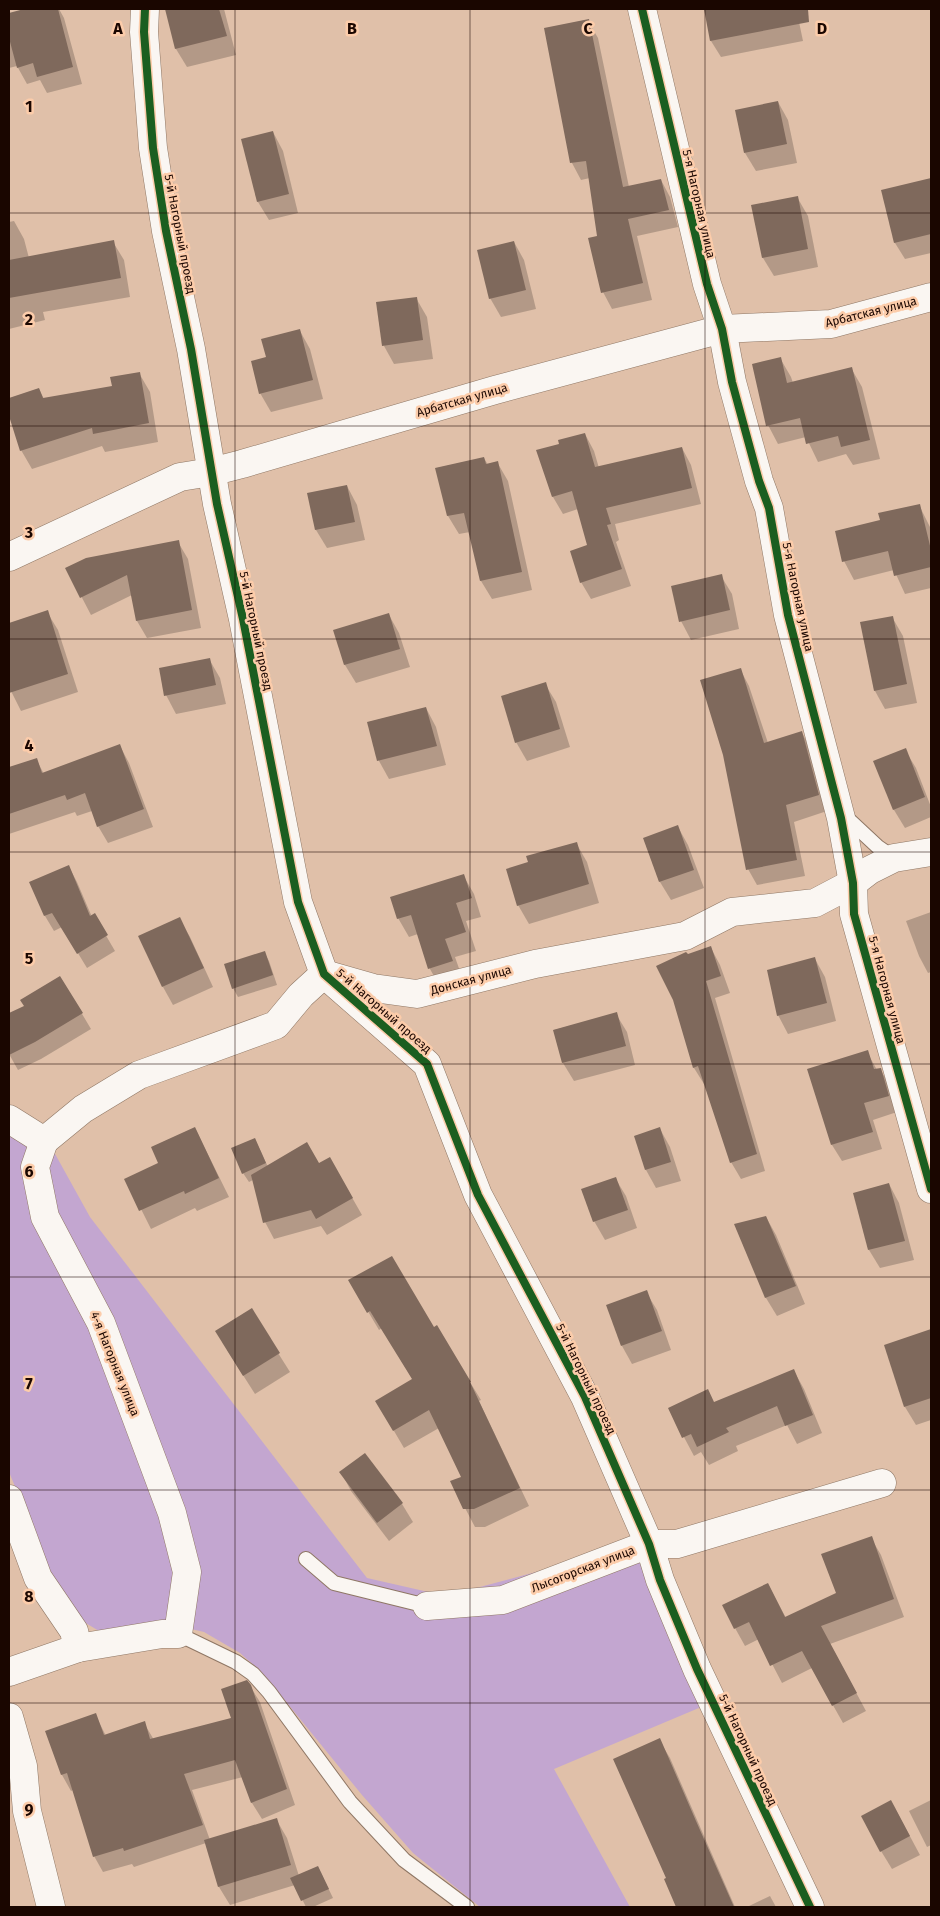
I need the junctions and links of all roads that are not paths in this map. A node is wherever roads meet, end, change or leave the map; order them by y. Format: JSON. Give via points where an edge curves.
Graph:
{"nodes":[{"id":1,"x":145,"y":9,"type":"edge"},
{"id":2,"x":642,"y":9,"type":"edge"},
{"id":3,"x":931,"y":297,"type":"edge"},
{"id":4,"x":722,"y":329,"type":"junction"},
{"id":5,"x":211,"y":472,"type":"junction"},
{"id":6,"x":9,"y":557,"type":"edge"},
{"id":7,"x":841,"y":818,"type":"junction"},
{"id":8,"x":931,"y":852,"type":"edge"},
{"id":9,"x":894,"y":858,"type":"junction"},
{"id":10,"x":853,"y":883,"type":"junction"},
{"id":11,"x":324,"y":974,"type":"junction"},
{"id":12,"x":9,"y":1119,"type":"edge"},
{"id":13,"x":44,"y":1141,"type":"junction"},
{"id":14,"x":931,"y":1189,"type":"edge"},
{"id":15,"x":882,"y":1483,"type":"dead end"},
{"id":16,"x":9,"y":1499,"type":"edge"},
{"id":17,"x":649,"y":1544,"type":"junction"},
{"id":18,"x":306,"y":1559,"type":"dead end"},
{"id":19,"x":427,"y":1606,"type":"joint"},
{"id":20,"x":178,"y":1634,"type":"junction"},
{"id":21,"x":78,"y":1648,"type":"junction"},
{"id":22,"x":9,"y":1672,"type":"edge"},
{"id":23,"x":9,"y":1718,"type":"edge"},
{"id":24,"x":51,"y":1907,"type":"edge"},
{"id":25,"x":467,"y":1907,"type":"edge"},
{"id":26,"x":810,"y":1907,"type":"edge"}],
"edges":[{"from":1,"to":5,"type":"street","name":"5-й Нагорный проезд","via":[[153,148]]},
{"from":2,"to":4,"type":"street","name":"5-я Нагорная улица","via":[[706,284]]},
{"from":3,"to":4,"type":"street","name":"Арбатская улица","via":[[830,324]]},
{"from":4,"to":5,"type":"street","name":"Арбатская улица"},
{"from":4,"to":7,"type":"street","name":"5-я Нагорная улица","via":[[732,382],[769,508],[788,615]]},
{"from":5,"to":6,"type":"street","name":"Арбатская улица","via":[[180,477]]},
{"from":5,"to":11,"type":"street","name":"5-й Нагорный проезд","via":[[298,902]]},
{"from":7,"to":9,"type":"lane","via":[[848,819]]},
{"from":7,"to":10,"type":"street","name":"5-я Нагорная улица"},
{"from":8,"to":9,"type":"street","name":"Донская улица"},
{"from":9,"to":10,"type":"street","name":"Донская улица"},
{"from":10,"to":11,"type":"street","name":"Донская улица","via":[[815,903],[732,912],[685,936],[534,964],[417,994],[373,988]]},
{"from":10,"to":14,"type":"street","name":"5-я Нагорная улица","via":[[854,914]]},
{"from":11,"to":13,"type":"street","via":[[276,1025],[139,1075],[83,1109]]},
{"from":11,"to":17,"type":"street","name":"5-й Нагорный проезд","via":[[428,1064],[478,1195],[586,1396]]},
{"from":12,"to":13,"type":"street"},
{"from":13,"to":20,"type":"street","name":"4-я Нагорная улица","via":[[35,1167],[45,1217],[101,1323],[172,1513],[187,1572]]},
{"from":15,"to":17,"type":"street","name":"Лысогорская улица","via":[[676,1544]]},
{"from":16,"to":21,"type":"street","via":[[38,1578],[74,1631]]},
{"from":17,"to":19,"type":"street","name":"Лысогорская улица","via":[[503,1600]]},
{"from":17,"to":26,"type":"street","name":"5-й Нагорный проезд","via":[[660,1580],[697,1669]]},
{"from":18,"to":19,"type":"lane","via":[[334,1582]]},
{"from":20,"to":21,"type":"street"},
{"from":20,"to":25,"type":"lane","via":[[236,1662],[253,1674],[350,1802],[404,1860]]},
{"from":21,"to":22,"type":"street"},
{"from":23,"to":24,"type":"street","via":[[23,1766],[27,1811]]}]}
